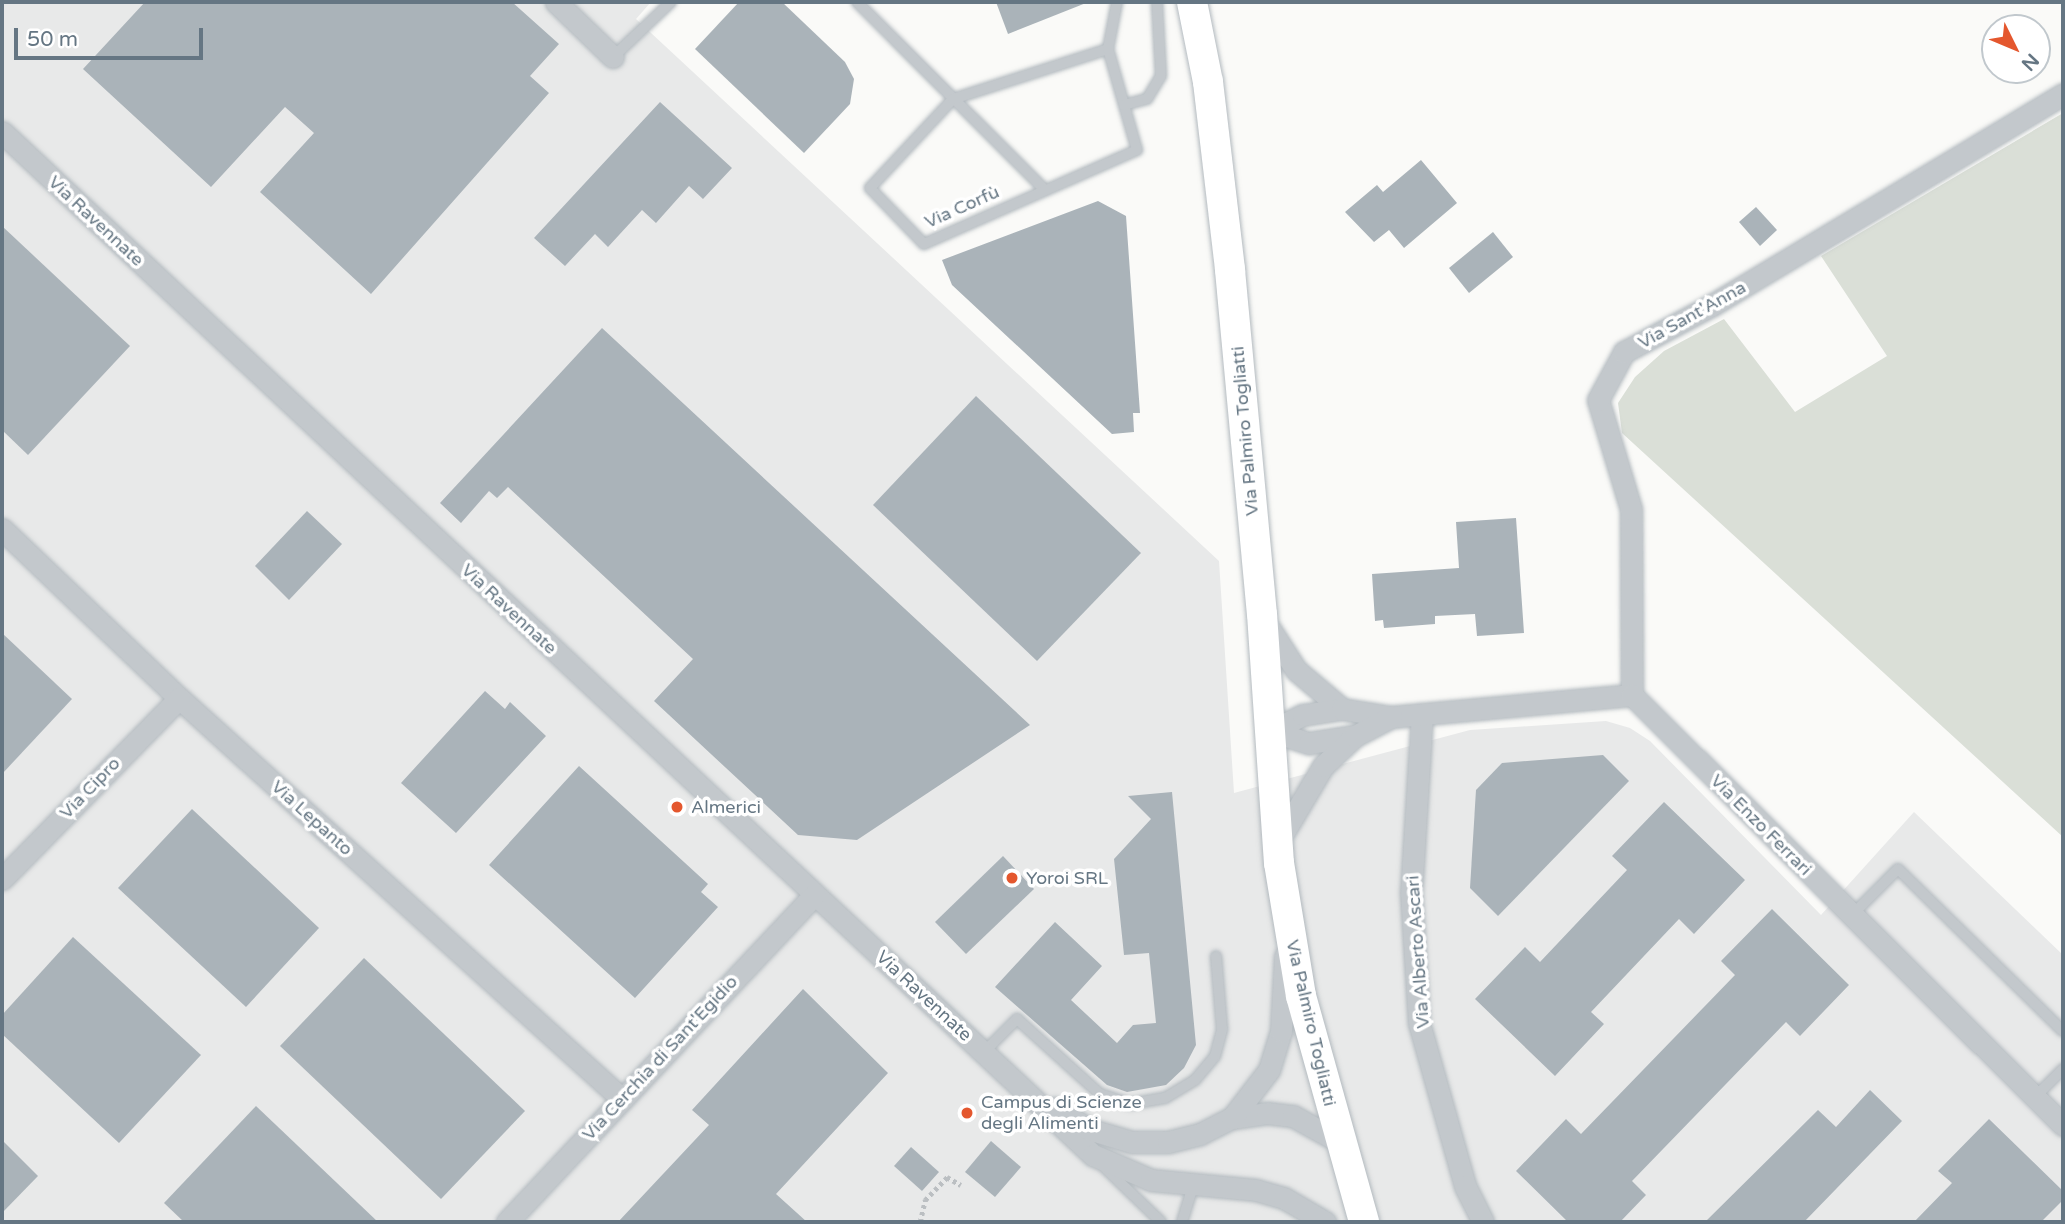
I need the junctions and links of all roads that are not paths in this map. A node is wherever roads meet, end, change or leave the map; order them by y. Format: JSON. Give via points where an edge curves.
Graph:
{"nodes":[{"id":1,"x":556,"y":2,"type":"edge"},
{"id":2,"x":671,"y":2,"type":"edge"},
{"id":3,"x":857,"y":2,"type":"edge"},
{"id":4,"x":1117,"y":2,"type":"edge"},
{"id":5,"x":1157,"y":2,"type":"edge"},
{"id":6,"x":1192,"y":2,"type":"edge"},
{"id":7,"x":1108,"y":49,"type":"junction"},
{"id":8,"x":613,"y":57,"type":"joint"},
{"id":9,"x":2063,"y":94,"type":"edge"},
{"id":10,"x":953,"y":99,"type":"junction"},
{"id":11,"x":1124,"y":105,"type":"junction"},
{"id":12,"x":2,"y":132,"type":"edge"},
{"id":13,"x":1045,"y":190,"type":"junction"},
{"id":14,"x":3,"y":532,"type":"edge"},
{"id":15,"x":1262,"y":614,"type":"junction"},
{"id":16,"x":1632,"y":695,"type":"junction"},
{"id":17,"x":179,"y":698,"type":"junction"},
{"id":18,"x":1342,"y":709,"type":"junction"},
{"id":19,"x":1422,"y":714,"type":"junction"},
{"id":20,"x":1391,"y":717,"type":"junction"},
{"id":21,"x":1271,"y":731,"type":"junction"},
{"id":22,"x":1355,"y":736,"type":"junction"},
{"id":23,"x":1278,"y":853,"type":"junction"},
{"id":24,"x":2,"y":879,"type":"edge"},
{"id":25,"x":814,"y":895,"type":"junction"},
{"id":26,"x":1851,"y":916,"type":"junction"},
{"id":27,"x":1216,"y":956,"type":"dead end"},
{"id":28,"x":1281,"y":1031,"type":"joint"},
{"id":29,"x":2063,"y":1031,"type":"edge"},
{"id":30,"x":984,"y":1052,"type":"junction"},
{"id":31,"x":2063,"y":1069,"type":"edge"},
{"id":32,"x":1018,"y":1083,"type":"junction"},
{"id":33,"x":2035,"y":1097,"type":"junction"},
{"id":34,"x":622,"y":1099,"type":"junction"},
{"id":35,"x":1232,"y":1118,"type":"junction"},
{"id":36,"x":2063,"y":1125,"type":"edge"},
{"id":37,"x":1338,"y":1141,"type":"junction"},
{"id":38,"x":1093,"y":1155,"type":"junction"},
{"id":39,"x":1194,"y":1183,"type":"junction"},
{"id":40,"x":507,"y":1222,"type":"edge"},
{"id":41,"x":1161,"y":1222,"type":"edge"},
{"id":42,"x":1182,"y":1222,"type":"edge"},
{"id":43,"x":1325,"y":1222,"type":"edge"},
{"id":44,"x":1364,"y":1222,"type":"edge"},
{"id":45,"x":1483,"y":1222,"type":"edge"}],
"edges":[{"from":1,"to":8,"type":"street"},
{"from":2,"to":8,"type":"lane"},
{"from":3,"to":10,"type":"lane"},
{"from":4,"to":7,"type":"lane"},
{"from":5,"to":11,"type":"lane","via":[[1161,76],[1147,99]]},
{"from":6,"to":15,"type":"main road","name":"Via Palmiro Togliatti","via":[[1208,82],[1230,270]]},
{"from":7,"to":10,"type":"lane","name":"Via Corfù"},
{"from":7,"to":11,"type":"lane","name":"Via Corfù"},
{"from":9,"to":16,"type":"street","name":"Via Sant'Anna","via":[[1712,305],[1624,352],[1598,400],[1631,509]]},
{"from":10,"to":13,"type":"lane"},
{"from":10,"to":13,"type":"lane","name":"Via Corfù","via":[[870,188],[924,244]]},
{"from":11,"to":13,"type":"lane","name":"Via Corfù","via":[[1137,150]]},
{"from":12,"to":25,"type":"street","name":"Via Ravennate"},
{"from":14,"to":17,"type":"street","name":"Via Lepanto"},
{"from":15,"to":18,"type":"street","via":[[1296,670]]},
{"from":15,"to":21,"type":"main road","name":"Via Palmiro Togliatti"},
{"from":16,"to":19,"type":"street"},
{"from":16,"to":26,"type":"street","name":"Via Enzo Ferrari"},
{"from":17,"to":24,"type":"street","name":"Via Cipro"},
{"from":17,"to":34,"type":"street","name":"Via Lepanto"},
{"from":18,"to":20,"type":"street"},
{"from":18,"to":21,"type":"street","via":[[1303,715]]},
{"from":19,"to":20,"type":"street"},
{"from":19,"to":45,"type":"street","name":"Via Alberto Ascari","via":[[1410,892],[1419,1023],[1465,1186]]},
{"from":20,"to":22,"type":"street"},
{"from":21,"to":22,"type":"street","via":[[1308,743]]},
{"from":21,"to":23,"type":"main road","name":"Via Palmiro Togliatti"},
{"from":22,"to":23,"type":"street","via":[[1323,766]]},
{"from":23,"to":28,"type":"street","name":"Via Palmiro Togliatti","via":[[1286,951]]},
{"from":23,"to":37,"type":"main road","name":"Via Palmiro Togliatti","via":[[1301,996]]},
{"from":25,"to":30,"type":"street","name":"Via Ravennate"},
{"from":25,"to":34,"type":"street","name":"Via Cerchia di Sant'Egidio"},
{"from":26,"to":29,"type":"lane","via":[[1898,869]]},
{"from":26,"to":33,"type":"street","name":"Via Enzo Ferrari"},
{"from":27,"to":30,"type":"lane","via":[[1223,1029],[1215,1056],[1176,1094],[1130,1104],[1100,1094],[1017,1019]]},
{"from":28,"to":35,"type":"street","name":"Via Ravennate","via":[[1269,1070]]},
{"from":30,"to":32,"type":"street","name":"Via Ravennate"},
{"from":31,"to":33,"type":"lane"},
{"from":32,"to":35,"type":"street","name":"Via Ravennate","via":[[1088,1129],[1132,1142],[1168,1142],[1200,1134]]},
{"from":32,"to":38,"type":"street","name":"Via Ravennate"},
{"from":33,"to":36,"type":"street","name":"Via Enzo Ferrari"},
{"from":34,"to":40,"type":"street","name":"Via Cerchia di Sant'Egidio"},
{"from":35,"to":37,"type":"street","name":"Via Ravennate","via":[[1267,1113],[1293,1116]]},
{"from":37,"to":44,"type":"main road"},
{"from":38,"to":39,"type":"street","name":"Via Ravennate","via":[[1151,1180]]},
{"from":38,"to":41,"type":"lane"},
{"from":39,"to":42,"type":"lane"},
{"from":39,"to":43,"type":"street","name":"Via Ravennate","via":[[1222,1184],[1284,1198]]}]}
